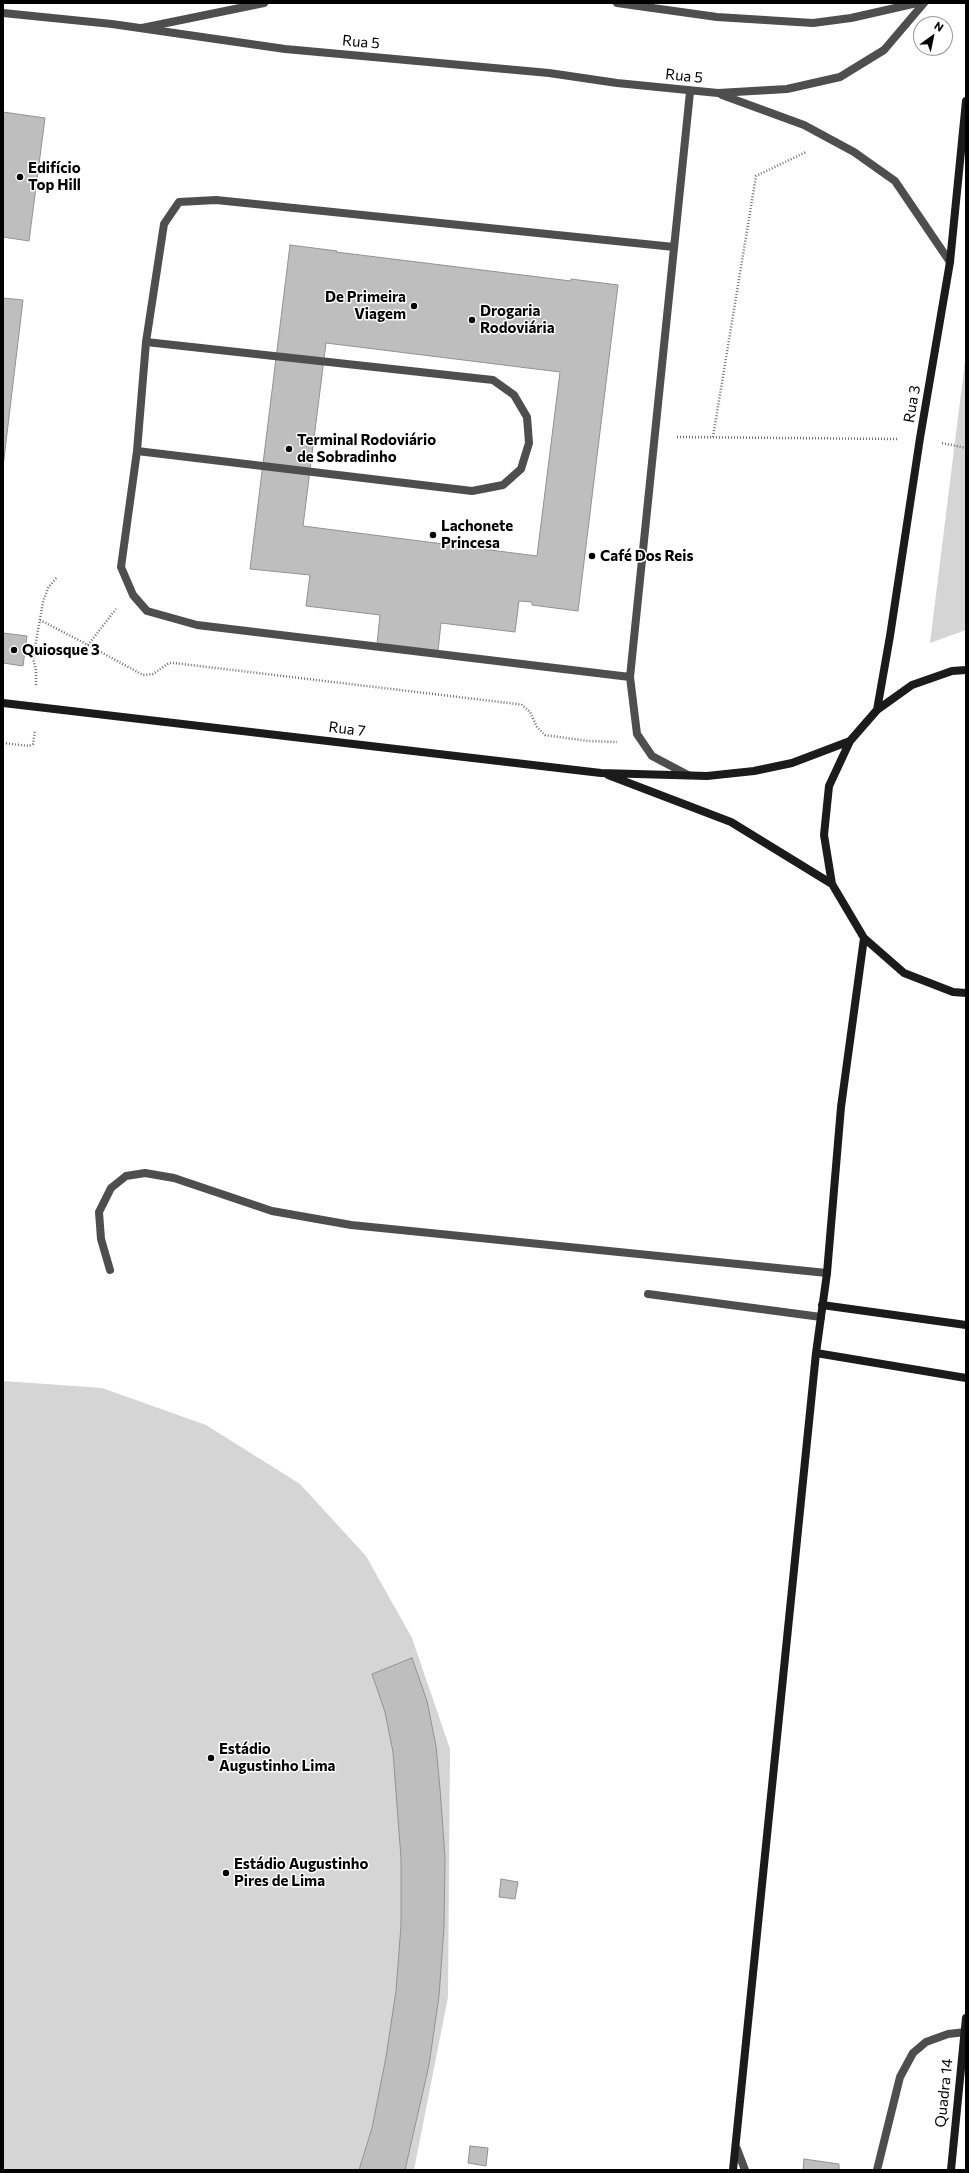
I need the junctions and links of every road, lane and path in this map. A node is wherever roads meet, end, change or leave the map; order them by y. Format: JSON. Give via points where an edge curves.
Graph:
{"nodes":[{"id":1,"x":264,"y":3,"type":"edge"},
{"id":2,"x":617,"y":3,"type":"edge"},
{"id":3,"x":917,"y":3,"type":"edge"},
{"id":4,"x":924,"y":3,"type":"edge"},
{"id":5,"x":3,"y":13,"type":"edge"},
{"id":6,"x":141,"y":28,"type":"junction"},
{"id":7,"x":690,"y":92,"type":"junction"},
{"id":8,"x":718,"y":93,"type":"junction"},
{"id":9,"x":966,"y":101,"type":"edge"},
{"id":10,"x":830,"y":138,"type":"junction"},
{"id":11,"x":674,"y":247,"type":"junction"},
{"id":12,"x":950,"y":262,"type":"junction"},
{"id":13,"x":146,"y":342,"type":"junction"},
{"id":14,"x":654,"y":437,"type":"junction"},
{"id":15,"x":713,"y":437,"type":"junction"},
{"id":16,"x":920,"y":438,"type":"junction"},
{"id":17,"x":137,"y":451,"type":"junction"},
{"id":18,"x":57,"y":577,"type":"dead end"},
{"id":19,"x":131,"y":591,"type":"junction"},
{"id":20,"x":40,"y":620,"type":"junction"},
{"id":21,"x":88,"y":645,"type":"junction"},
{"id":22,"x":966,"y":670,"type":"edge"},
{"id":23,"x":630,"y":678,"type":"junction"},
{"id":24,"x":3,"y":703,"type":"edge"},
{"id":25,"x":35,"y":707,"type":"junction"},
{"id":26,"x":877,"y":710,"type":"junction"},
{"id":27,"x":850,"y":741,"type":"junction"},
{"id":28,"x":3,"y":743,"type":"edge"},
{"id":29,"x":644,"y":743,"type":"junction"},
{"id":30,"x":601,"y":773,"type":"junction"},
{"id":31,"x":688,"y":775,"type":"junction"},
{"id":32,"x":832,"y":884,"type":"junction"},
{"id":33,"x":864,"y":938,"type":"junction"},
{"id":34,"x":966,"y":993,"type":"edge"},
{"id":35,"x":110,"y":1270,"type":"dead end"},
{"id":36,"x":827,"y":1273,"type":"junction"},
{"id":37,"x":648,"y":1294,"type":"dead end"},
{"id":38,"x":822,"y":1305,"type":"junction"},
{"id":39,"x":820,"y":1317,"type":"junction"},
{"id":40,"x":966,"y":1325,"type":"edge"},
{"id":41,"x":816,"y":1353,"type":"junction"},
{"id":42,"x":966,"y":1378,"type":"edge"},
{"id":43,"x":966,"y":2018,"type":"edge"},
{"id":44,"x":965,"y":2032,"type":"edge"},
{"id":45,"x":737,"y":2149,"type":"junction"},
{"id":46,"x":734,"y":2170,"type":"edge"},
{"id":47,"x":745,"y":2170,"type":"edge"},
{"id":48,"x":877,"y":2170,"type":"edge"},
{"id":49,"x":951,"y":2170,"type":"edge"}],
"edges":[{"from":1,"to":6,"type":"street"},
{"from":2,"to":3,"type":"street","via":[[717,17],[814,24]]},
{"from":4,"to":8,"type":"street","via":[[884,50],[840,77],[786,89]]},
{"from":5,"to":6,"type":"street","name":"Rua 5"},
{"from":6,"to":7,"type":"street","name":"Rua 5","via":[[285,49],[549,73]]},
{"from":7,"to":8,"type":"street","name":"Rua 5"},
{"from":7,"to":11,"type":"street"},
{"from":8,"to":10,"type":"street","via":[[804,125]]},
{"from":9,"to":12,"type":"main road","name":"Rua 3"},
{"from":10,"to":12,"type":"street","via":[[895,181]]},
{"from":10,"to":15,"type":"path","via":[[797,158],[756,176]]},
{"from":11,"to":13,"type":"street","via":[[216,200],[179,202],[164,224]]},
{"from":11,"to":14,"type":"street"},
{"from":12,"to":16,"type":"main road","name":"Rua 3"},
{"from":13,"to":17,"type":"street"},
{"from":13,"to":17,"type":"street","via":[[493,380],[514,395],[527,417],[529,443],[521,469],[503,485],[472,491]]},
{"from":14,"to":15,"type":"path"},
{"from":14,"to":23,"type":"street"},
{"from":15,"to":16,"type":"path"},
{"from":16,"to":26,"type":"main road","name":"Rua 3"},
{"from":17,"to":19,"type":"street","via":[[121,567]]},
{"from":18,"to":20,"type":"path","via":[[48,588]]},
{"from":19,"to":21,"type":"path"},
{"from":19,"to":23,"type":"street","via":[[147,611],[197,625]]},
{"from":20,"to":21,"type":"path"},
{"from":20,"to":25,"type":"path","via":[[33,659],[36,670]]},
{"from":21,"to":29,"type":"path","via":[[143,675],[153,674],[169,663],[174,663],[517,704],[530,712],[540,732],[546,734],[588,741]]},
{"from":22,"to":26,"type":"main road","via":[[952,671],[912,685]]},
{"from":23,"to":29,"type":"street","via":[[637,734]]},
{"from":24,"to":25,"type":"main road","name":"Rua 7"},
{"from":25,"to":28,"type":"path","via":[[33,744],[28,746]]},
{"from":25,"to":30,"type":"main road","name":"Rua 7"},
{"from":26,"to":27,"type":"main road"},
{"from":27,"to":31,"type":"main road","name":"Rua 7","via":[[792,763],[754,771],[707,776]]},
{"from":27,"to":32,"type":"main road","via":[[829,786],[824,835]]},
{"from":29,"to":31,"type":"street","via":[[652,756]]},
{"from":30,"to":31,"type":"main road","name":"Rua 7"},
{"from":30,"to":32,"type":"main road","via":[[731,822]]},
{"from":32,"to":33,"type":"main road"},
{"from":33,"to":34,"type":"main road","via":[[904,973],[954,992]]},
{"from":33,"to":36,"type":"main road","via":[[841,1107]]},
{"from":35,"to":36,"type":"street","via":[[101,1239],[99,1212],[111,1188],[126,1176],[145,1173],[174,1178],[272,1211],[351,1225]]},
{"from":36,"to":38,"type":"main road"},
{"from":37,"to":39,"type":"street"},
{"from":38,"to":39,"type":"main road"},
{"from":38,"to":40,"type":"main road"},
{"from":39,"to":41,"type":"main road"},
{"from":41,"to":42,"type":"main road"},
{"from":41,"to":45,"type":"main road"},
{"from":43,"to":44,"type":"main road","name":"Quadra 14"},
{"from":44,"to":48,"type":"street","via":[[948,2034],[926,2042],[913,2053],[900,2077]]},
{"from":44,"to":49,"type":"main road","name":"Quadra 14"},
{"from":45,"to":46,"type":"main road"},
{"from":45,"to":47,"type":"street"}]}
